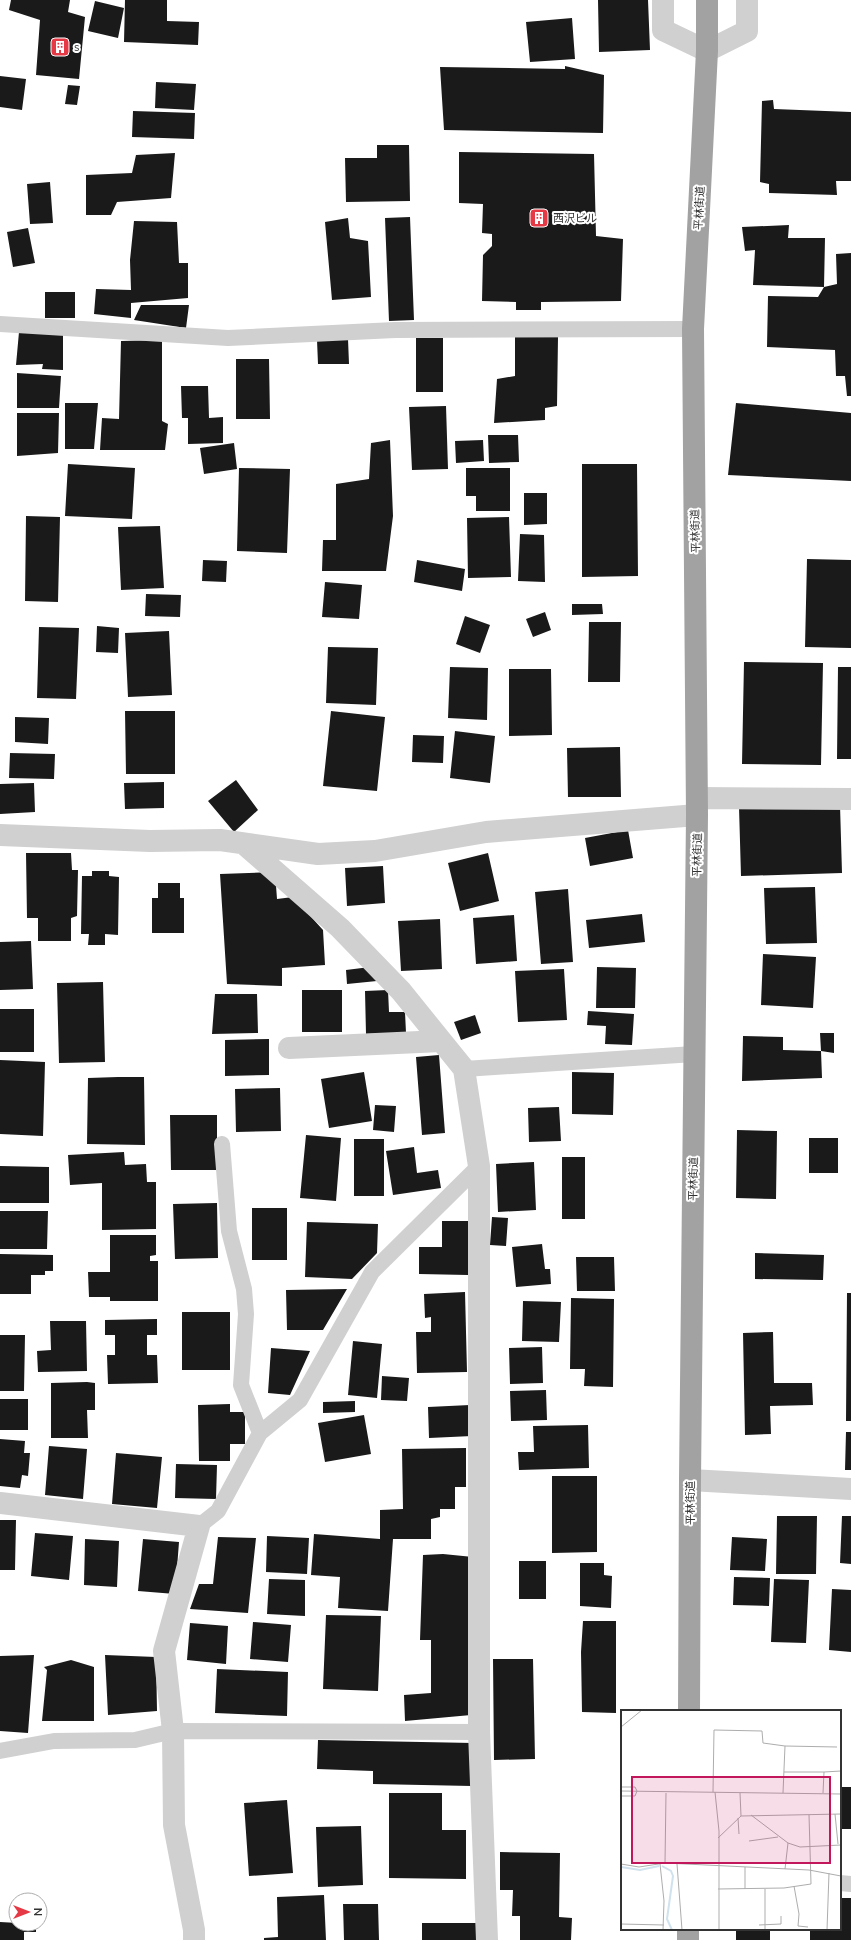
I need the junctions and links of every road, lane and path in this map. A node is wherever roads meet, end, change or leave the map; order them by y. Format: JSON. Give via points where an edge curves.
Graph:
{"nodes":[{"id":1,"x":663,"y":0,"type":"edge"},
{"id":2,"x":707,"y":0,"type":"edge"},
{"id":3,"x":747,"y":0,"type":"edge"},
{"id":4,"x":707,"y":51,"type":"junction"},
{"id":5,"x":0,"y":324,"type":"edge"},
{"id":6,"x":693,"y":329,"type":"junction"},
{"id":7,"x":851,"y":799,"type":"edge"},
{"id":8,"x":697,"y":807,"type":"junction"},
{"id":9,"x":0,"y":835,"type":"edge"},
{"id":10,"x":244,"y":844,"type":"junction"},
{"id":11,"x":441,"y":1041,"type":"junction"},
{"id":12,"x":289,"y":1048,"type":"dead end"},
{"id":13,"x":694,"y":1054,"type":"junction"},
{"id":14,"x":464,"y":1069,"type":"junction"},
{"id":15,"x":222,"y":1144,"type":"dead end"},
{"id":16,"x":479,"y":1166,"type":"junction"},
{"id":17,"x":260,"y":1433,"type":"junction"},
{"id":18,"x":690,"y":1480,"type":"junction"},
{"id":19,"x":851,"y":1489,"type":"edge"},
{"id":20,"x":0,"y":1503,"type":"edge"},
{"id":21,"x":199,"y":1526,"type":"junction"},
{"id":22,"x":689,"y":1710,"type":"edge"},
{"id":23,"x":173,"y":1731,"type":"junction"},
{"id":24,"x":479,"y":1732,"type":"junction"},
{"id":25,"x":0,"y":1751,"type":"edge"},
{"id":26,"x":841,"y":1883,"type":"edge"},
{"id":27,"x":851,"y":1884,"type":"edge"},
{"id":28,"x":194,"y":1940,"type":"edge"},
{"id":29,"x":487,"y":1940,"type":"edge"}],
"edges":[{"from":1,"to":4,"type":"street","via":[[663,30]]},
{"from":2,"to":4,"type":"highway","name":"平林街道"},
{"from":3,"to":4,"type":"street","via":[[747,31]]},
{"from":4,"to":6,"type":"highway","name":"平林街道"},
{"from":5,"to":6,"type":"lane","via":[[228,338],[395,330]]},
{"from":6,"to":8,"type":"highway","name":"平林街道"},
{"from":7,"to":8,"type":"street"},
{"from":8,"to":10,"type":"street","via":[[486,832],[375,851],[318,854]]},
{"from":8,"to":13,"type":"highway","name":"平林街道"},
{"from":9,"to":10,"type":"street","via":[[150,841],[220,840]]},
{"from":10,"to":11,"type":"street","via":[[340,928],[401,991]]},
{"from":11,"to":12,"type":"street"},
{"from":11,"to":14,"type":"street"},
{"from":13,"to":14,"type":"lane"},
{"from":13,"to":18,"type":"highway","name":"平林街道"},
{"from":14,"to":16,"type":"street"},
{"from":15,"to":17,"type":"lane","via":[[229,1231],[244,1289],[246,1314],[241,1385]]},
{"from":16,"to":17,"type":"lane","via":[[372,1272],[300,1400]]},
{"from":16,"to":24,"type":"street"},
{"from":17,"to":21,"type":"lane","via":[[218,1511]]},
{"from":18,"to":19,"type":"street"},
{"from":18,"to":22,"type":"highway","name":"平林街道"},
{"from":20,"to":21,"type":"street"},
{"from":21,"to":23,"type":"street","via":[[164,1651]]},
{"from":23,"to":24,"type":"lane"},
{"from":23,"to":25,"type":"lane","via":[[135,1740],[54,1741]]},
{"from":23,"to":28,"type":"street","via":[[174,1825]]},
{"from":24,"to":29,"type":"street"},
{"from":26,"to":27,"type":"lane"}]}
